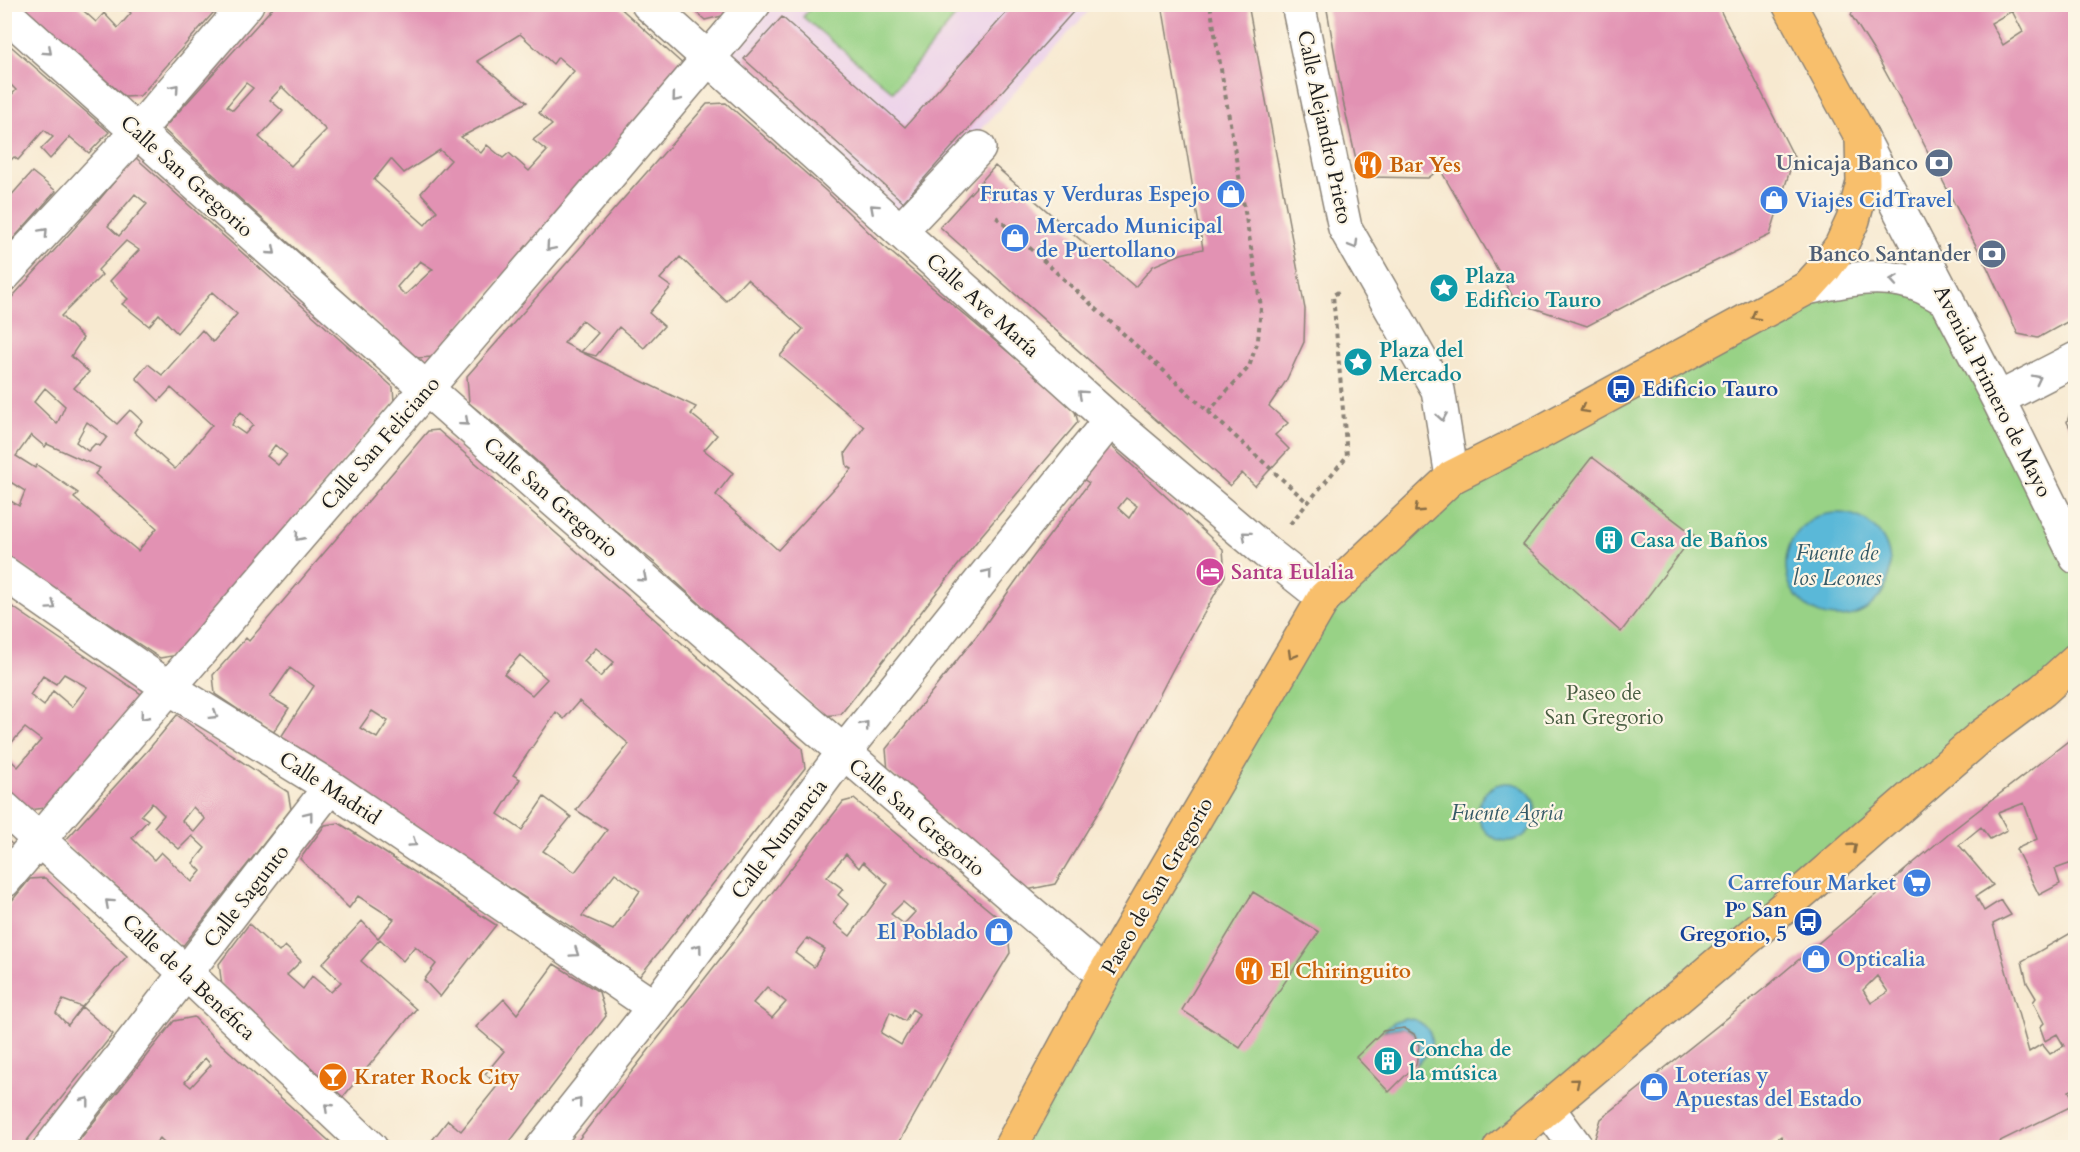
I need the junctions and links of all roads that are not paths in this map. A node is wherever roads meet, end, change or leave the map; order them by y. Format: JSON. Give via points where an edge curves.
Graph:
{"nodes":[{"id":1,"x":247,"y":4,"type":"edge"},
{"id":2,"x":648,"y":4,"type":"edge"},
{"id":3,"x":754,"y":4,"type":"edge"},
{"id":4,"x":1298,"y":4,"type":"edge"},
{"id":5,"x":1789,"y":4,"type":"edge"},
{"id":6,"x":4,"y":12,"type":"edge"},
{"id":7,"x":708,"y":59,"type":"junction"},
{"id":8,"x":137,"y":132,"type":"junction"},
{"id":9,"x":1862,"y":138,"type":"junction"},
{"id":10,"x":979,"y":148,"type":"dead end"},
{"id":11,"x":900,"y":231,"type":"junction"},
{"id":12,"x":4,"y":275,"type":"edge"},
{"id":13,"x":1807,"y":288,"type":"junction"},
{"id":14,"x":1948,"y":301,"type":"junction"},
{"id":15,"x":2076,"y":359,"type":"edge"},
{"id":16,"x":427,"y":388,"type":"junction"},
{"id":17,"x":1998,"y":399,"type":"junction"},
{"id":18,"x":1110,"y":420,"type":"junction"},
{"id":19,"x":1452,"y":477,"type":"junction"},
{"id":20,"x":2076,"y":557,"type":"edge"},
{"id":21,"x":4,"y":573,"type":"edge"},
{"id":22,"x":1324,"y":598,"type":"junction"},
{"id":23,"x":2076,"y":660,"type":"edge"},
{"id":24,"x":168,"y":687,"type":"junction"},
{"id":25,"x":2076,"y":694,"type":"edge"},
{"id":26,"x":2021,"y":707,"type":"junction"},
{"id":27,"x":843,"y":753,"type":"junction"},
{"id":28,"x":330,"y":787,"type":"junction"},
{"id":29,"x":4,"y":808,"type":"edge"},
{"id":30,"x":39,"y":840,"type":"junction"},
{"id":31,"x":4,"y":881,"type":"edge"},
{"id":32,"x":186,"y":973,"type":"junction"},
{"id":33,"x":1104,"y":975,"type":"junction"},
{"id":34,"x":654,"y":1007,"type":"junction"},
{"id":35,"x":1546,"y":1107,"type":"junction"},
{"id":36,"x":50,"y":1148,"type":"edge"},
{"id":37,"x":371,"y":1148,"type":"edge"},
{"id":38,"x":542,"y":1148,"type":"edge"},
{"id":39,"x":1010,"y":1148,"type":"edge"},
{"id":40,"x":1500,"y":1148,"type":"edge"},
{"id":41,"x":1576,"y":1148,"type":"edge"}],
"edges":[{"from":8,"to":1,"type":"street","one_way":true},
{"from":2,"to":7,"type":"street","name":"Calle Ave María"},
{"from":3,"to":7,"type":"street","name":"Calle San Feliciano"},
{"from":4,"to":19,"type":"street","name":"Calle Alejandro Prieto","one_way":true,"via":[[1345,228],[1438,390]]},
{"from":5,"to":9,"type":"main road","name":"Avenida Primero de Mayo"},
{"from":6,"to":8,"type":"street","name":"Calle San Gregorio","one_way":true},
{"from":11,"to":7,"type":"street","name":"Calle Ave María","one_way":true},
{"from":7,"to":16,"type":"street","name":"Calle San Feliciano","one_way":true},
{"from":12,"to":8,"type":"street","one_way":true},
{"from":8,"to":16,"type":"street","name":"Calle San Gregorio","one_way":true},
{"from":9,"to":13,"type":"main road","name":"Paseo de San Gregorio","via":[[1863,183],[1853,220],[1840,246]]},
{"from":9,"to":14,"type":"street","name":"Avenida Primero de Mayo"},
{"from":10,"to":11,"type":"street"},
{"from":18,"to":11,"type":"street","name":"Calle Ave María","one_way":true},
{"from":14,"to":13,"type":"street","name":"Paseo de San Gregorio","one_way":true,"via":[[1921,286],[1879,277]]},
{"from":13,"to":19,"type":"main road","name":"Paseo de San Gregorio","one_way":true},
{"from":14,"to":17,"type":"street","name":"Avenida Primero de Mayo"},
{"from":17,"to":15,"type":"street","one_way":true},
{"from":16,"to":24,"type":"street","name":"Calle San Feliciano","one_way":true},
{"from":16,"to":27,"type":"street","name":"Calle San Gregorio","one_way":true},
{"from":17,"to":20,"type":"street","name":"Avenida Primero de Mayo"},
{"from":22,"to":18,"type":"street","name":"Calle Ave María","one_way":true},
{"from":27,"to":18,"type":"street","name":"Calle Numancia","one_way":true},
{"from":19,"to":22,"type":"main road","name":"Paseo de San Gregorio","one_way":true},
{"from":21,"to":24,"type":"street","name":"Calle Madrid","one_way":true},
{"from":22,"to":33,"type":"main road","name":"Paseo de San Gregorio","one_way":true},
{"from":23,"to":26,"type":"main road"},
{"from":24,"to":28,"type":"street","name":"Calle Madrid","one_way":true},
{"from":24,"to":30,"type":"street","name":"Calle San Feliciano","one_way":true},
{"from":25,"to":26,"type":"main road"},
{"from":35,"to":26,"type":"main road","one_way":true,"via":[[1979,738]]},
{"from":27,"to":33,"type":"street","name":"Calle San Gregorio"},
{"from":34,"to":27,"type":"street","name":"Calle Numancia","one_way":true},
{"from":32,"to":28,"type":"street","name":"Calle Sagunto","one_way":true},
{"from":28,"to":34,"type":"street","name":"Calle Madrid","one_way":true},
{"from":29,"to":30,"type":"street","name":"Calle de la Benéfica"},
{"from":30,"to":31,"type":"street","name":"Calle San Feliciano"},
{"from":32,"to":30,"type":"street","name":"Calle de la Benéfica","one_way":true},
{"from":36,"to":32,"type":"street","name":"Calle Sagunto","one_way":true},
{"from":37,"to":32,"type":"street","name":"Calle de la Benéfica","one_way":true},
{"from":33,"to":39,"type":"main road","name":"Paseo de San Gregorio"},
{"from":38,"to":34,"type":"street","name":"Calle Numancia","one_way":true},
{"from":35,"to":40,"type":"main road"},
{"from":35,"to":41,"type":"street"}]}
